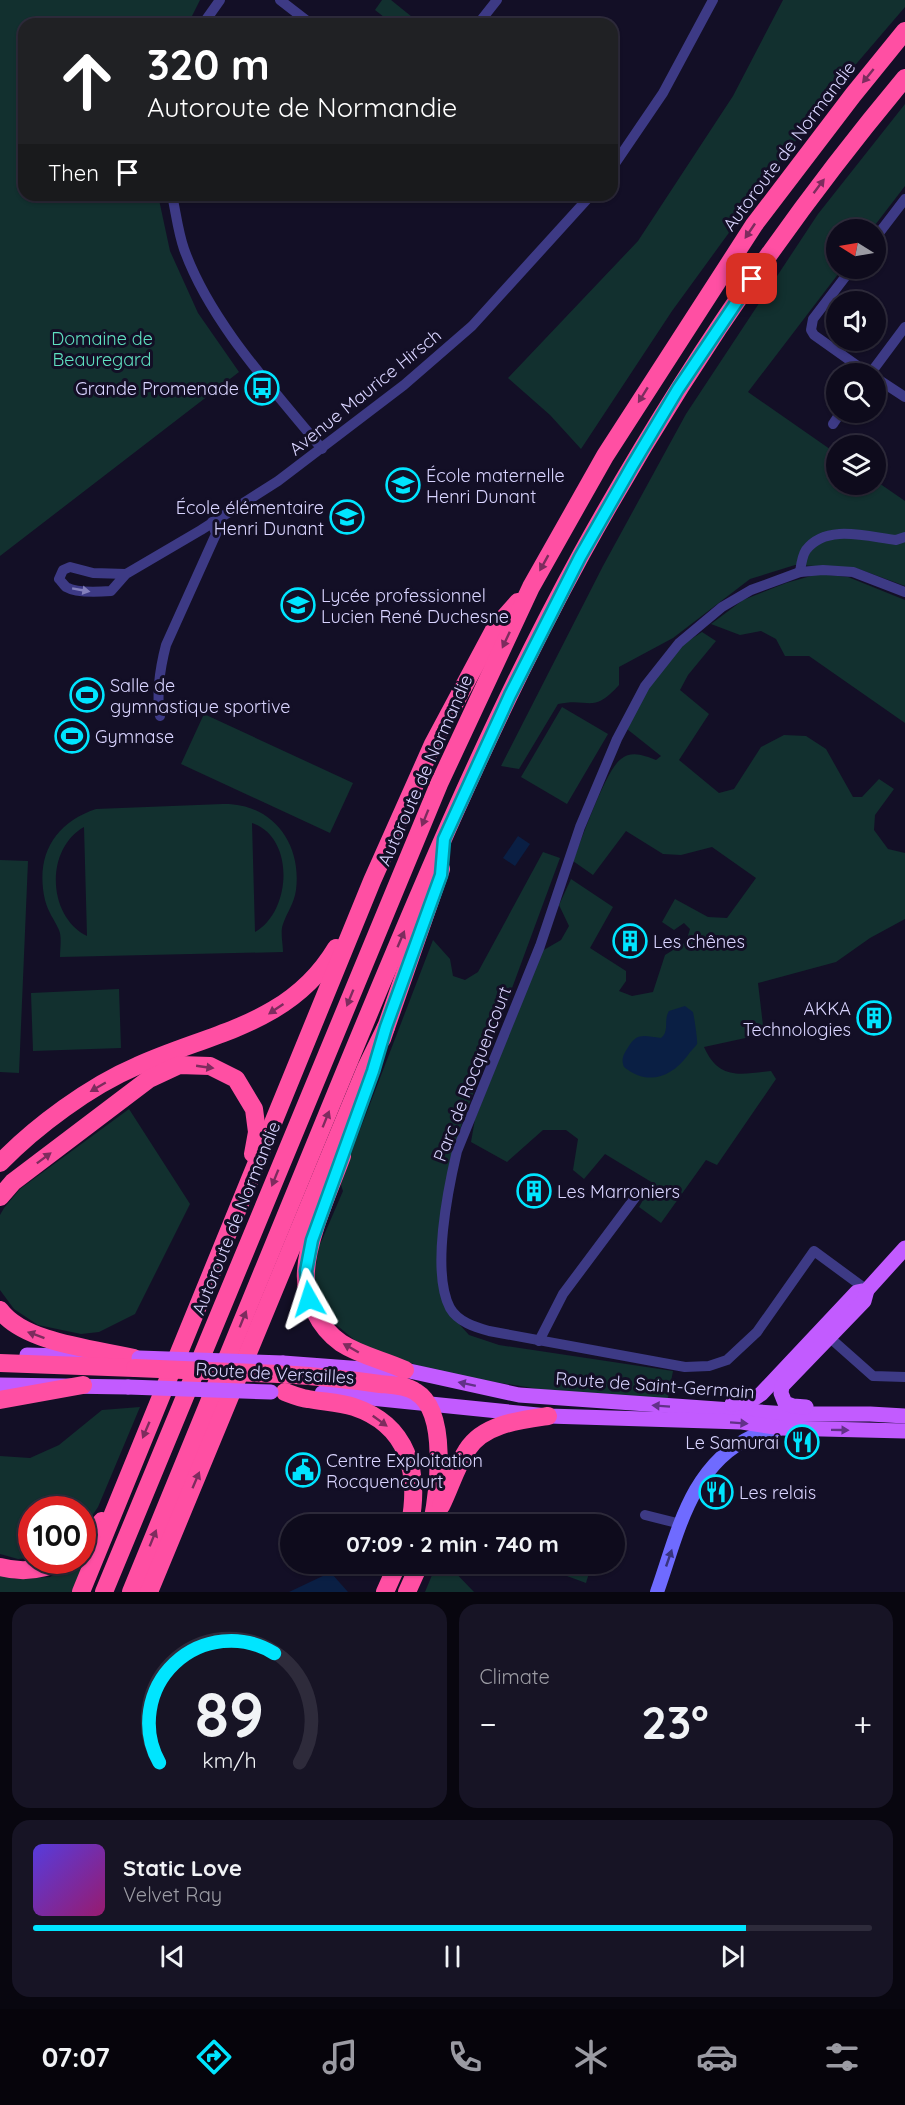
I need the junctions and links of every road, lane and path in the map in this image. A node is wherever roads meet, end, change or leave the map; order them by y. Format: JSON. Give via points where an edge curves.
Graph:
{"nodes":[{"id":1,"x":220,"y":0,"type":"edge"},
{"id":2,"x":280,"y":0,"type":"edge"},
{"id":3,"x":497,"y":0,"type":"edge"},
{"id":4,"x":713,"y":0,"type":"edge"},
{"id":5,"x":207,"y":18,"type":"edge"},
{"id":6,"x":302,"y":18,"type":"edge"},
{"id":7,"x":483,"y":18,"type":"edge"},
{"id":8,"x":905,"y":31,"type":"edge"},
{"id":9,"x":905,"y":78,"type":"edge"},
{"id":10,"x":618,"y":159,"type":"edge"},
{"id":11,"x":905,"y":199,"type":"edge"},
{"id":12,"x":173,"y":201,"type":"edge"},
{"id":13,"x":586,"y":201,"type":"edge"},
{"id":14,"x":886,"y":224,"type":"edge"},
{"id":15,"x":844,"y":279,"type":"edge"},
{"id":16,"x":905,"y":327,"type":"edge"},
{"id":17,"x":854,"y":363,"type":"edge"},
{"id":18,"x":878,"y":363,"type":"edge"},
{"id":19,"x":886,"y":385,"type":"edge"},
{"id":20,"x":905,"y":397,"type":"edge"},
{"id":21,"x":322,"y":449,"type":"junction"},
{"id":22,"x":212,"y":522,"type":"junction"},
{"id":23,"x":905,"y":537,"type":"edge"},
{"id":24,"x":800,"y":572,"type":"junction"},
{"id":25,"x":126,"y":574,"type":"junction"},
{"id":26,"x":531,"y":587,"type":"junction"},
{"id":27,"x":905,"y":592,"type":"edge"},
{"id":28,"x":160,"y":716,"type":"dead end"},
{"id":29,"x":444,"y":839,"type":"junction"},
{"id":30,"x":372,"y":881,"type":"junction"},
{"id":31,"x":386,"y":1027,"type":"junction"},
{"id":32,"x":0,"y":1163,"type":"edge"},
{"id":33,"x":637,"y":1194,"type":"dead end"},
{"id":34,"x":0,"y":1197,"type":"edge"},
{"id":35,"x":241,"y":1201,"type":"junction"},
{"id":36,"x":905,"y":1248,"type":"edge"},
{"id":37,"x":905,"y":1254,"type":"edge"},
{"id":38,"x":892,"y":1263,"type":"junction"},
{"id":39,"x":867,"y":1290,"type":"junction"},
{"id":40,"x":0,"y":1310,"type":"edge"},
{"id":41,"x":829,"y":1337,"type":"junction"},
{"id":42,"x":539,"y":1341,"type":"junction"},
{"id":43,"x":0,"y":1356,"type":"edge"},
{"id":44,"x":136,"y":1362,"type":"junction"},
{"id":45,"x":0,"y":1363,"type":"edge"},
{"id":46,"x":281,"y":1369,"type":"junction"},
{"id":47,"x":405,"y":1370,"type":"junction"},
{"id":48,"x":905,"y":1377,"type":"edge"},
{"id":49,"x":0,"y":1385,"type":"edge"},
{"id":50,"x":83,"y":1385,"type":"junction"},
{"id":51,"x":278,"y":1392,"type":"junction"},
{"id":52,"x":0,"y":1400,"type":"edge"},
{"id":53,"x":427,"y":1404,"type":"junction"},
{"id":54,"x":719,"y":1409,"type":"junction"},
{"id":55,"x":870,"y":1414,"type":"junction"},
{"id":56,"x":548,"y":1416,"type":"junction"},
{"id":57,"x":905,"y":1416,"type":"edge"},
{"id":58,"x":781,"y":1428,"type":"junction"},
{"id":59,"x":905,"y":1431,"type":"edge"},
{"id":60,"x":124,"y":1483,"type":"junction"},
{"id":61,"x":412,"y":1514,"type":"edge"},
{"id":62,"x":434,"y":1514,"type":"edge"},
{"id":63,"x":437,"y":1514,"type":"edge"},
{"id":64,"x":645,"y":1515,"type":"dead end"},
{"id":65,"x":681,"y":1524,"type":"junction"},
{"id":66,"x":96,"y":1529,"type":"edge"},
{"id":67,"x":0,"y":1567,"type":"edge"},
{"id":68,"x":18,"y":1570,"type":"edge"},
{"id":69,"x":393,"y":1574,"type":"edge"},
{"id":70,"x":415,"y":1574,"type":"edge"},
{"id":71,"x":81,"y":1592,"type":"edge"},
{"id":72,"x":104,"y":1592,"type":"edge"},
{"id":73,"x":131,"y":1592,"type":"edge"},
{"id":74,"x":150,"y":1592,"type":"edge"},
{"id":75,"x":385,"y":1592,"type":"edge"},
{"id":76,"x":407,"y":1592,"type":"edge"},
{"id":77,"x":657,"y":1592,"type":"edge"}],
"edges":[{"from":1,"to":5,"type":"street"},
{"from":2,"to":6,"type":"street"},
{"from":3,"to":7,"type":"street"},
{"from":4,"to":10,"type":"street","via":[[663,93]]},
{"from":8,"to":26,"type":"highway","name":"Autoroute de Normandie","one_way":true,"via":[[754,225],[610,447]]},
{"from":29,"to":9,"type":"highway","one_way":true,"via":[[510,695],[580,557],[678,389],[777,242]]},
{"from":11,"to":14,"type":"street"},
{"from":12,"to":21,"type":"street","via":[[183,248],[210,306]]},
{"from":13,"to":21,"type":"street","name":"Avenue Maurice Hirsch","via":[[472,326]]},
{"from":15,"to":17,"type":"street","via":[[813,319],[811,330]]},
{"from":16,"to":18,"type":"street"},
{"from":19,"to":20,"type":"street"},
{"from":21,"to":22,"type":"street","name":"Avenue Maurice Hirsch"},
{"from":22,"to":25,"type":"street","name":"Avenue Maurice Hirsch"},
{"from":22,"to":28,"type":"street","via":[[216,534],[162,659]]},
{"from":23,"to":24,"type":"street","via":[[896,540],[836,533],[814,542],[806,550]]},
{"from":24,"to":27,"type":"street","name":"Parc de Rocquencourt","via":[[853,573]]},
{"from":24,"to":42,"type":"street","name":"Parc de Rocquencourt","via":[[751,590],[722,607],[679,643],[645,686],[580,827],[540,946],[457,1151],[444,1231],[442,1280],[450,1309],[473,1327]]},
{"from":25,"to":25,"type":"street","name":"Avenue Maurice Hirsch","one_way":true,"via":[[93,573],[70,567],[63,570],[59,579],[65,587],[111,591]]},
{"from":26,"to":30,"type":"highway","via":[[495,628],[433,744]]},
{"from":26,"to":72,"type":"highway","name":"Autoroute de Normandie","one_way":true,"via":[[439,784]]},
{"from":29,"to":31,"type":"highway","via":[[441,875]]},
{"from":73,"to":29,"type":"highway","one_way":true},
{"from":30,"to":32,"type":"highway","one_way":true,"via":[[335,950],[299,993],[266,1016],[125,1072],[71,1103]]},
{"from":30,"to":35,"type":"highway"},
{"from":47,"to":31,"type":"highway","one_way":true,"via":[[363,1355],[340,1341],[322,1323],[309,1299],[306,1271],[312,1240]]},
{"from":74,"to":31,"type":"highway","one_way":true},
{"from":33,"to":42,"type":"street","via":[[563,1294]]},
{"from":34,"to":35,"type":"highway","one_way":true,"via":[[13,1182],[149,1079],[179,1065],[210,1066],[236,1080],[254,1109],[257,1132]]},
{"from":35,"to":60,"type":"highway","one_way":true},
{"from":36,"to":38,"type":"main road"},
{"from":37,"to":38,"type":"main road"},
{"from":38,"to":39,"type":"main road"},
{"from":39,"to":41,"type":"main road","via":[[864,1301]]},
{"from":39,"to":42,"type":"street","name":"Parc de Rocquencourt","via":[[814,1251],[757,1332],[727,1360],[709,1366],[684,1367]]},
{"from":39,"to":54,"type":"main road","via":[[858,1292],[761,1394],[749,1402]]},
{"from":44,"to":40,"type":"highway","one_way":true,"via":[[33,1335],[6,1319]]},
{"from":41,"to":48,"type":"street","via":[[873,1376]]},
{"from":41,"to":55,"type":"main road","via":[[786,1382],[781,1393],[785,1403],[857,1408]]},
{"from":43,"to":44,"type":"main road"},
{"from":44,"to":45,"type":"highway"},
{"from":44,"to":46,"type":"highway","bridge":true},
{"from":46,"to":47,"type":"main road","name":"Route de Versailles"},
{"from":46,"to":53,"type":"highway","via":[[405,1387],[417,1392]]},
{"from":54,"to":47,"type":"main road","name":"Route de Saint-Germain","one_way":true,"via":[[519,1395]]},
{"from":49,"to":50,"type":"main road","name":"Route de Versailles"},
{"from":50,"to":51,"type":"main road","name":"Route de Versailles","bridge":true},
{"from":50,"to":52,"type":"highway"},
{"from":51,"to":53,"type":"main road","name":"Route de Versailles"},
{"from":51,"to":61,"type":"highway","one_way":true,"via":[[352,1407],[390,1428],[407,1453],[412,1469]]},
{"from":53,"to":56,"type":"main road","name":"Route de Versailles"},
{"from":53,"to":62,"type":"highway","via":[[436,1426],[439,1468]]},
{"from":54,"to":55,"type":"main road","name":"Route de Saint-Germain"},
{"from":55,"to":57,"type":"main road","name":"Route de Saint-Germain"},
{"from":56,"to":58,"type":"main road","name":"Route de Saint-Germain","one_way":true,"via":[[742,1422]]},
{"from":56,"to":63,"type":"highway","via":[[515,1421],[482,1434],[468,1448]]},
{"from":58,"to":59,"type":"main road","name":"Route de Saint-Germain","one_way":true},
{"from":58,"to":65,"type":"street","via":[[754,1435],[716,1461],[694,1491]]},
{"from":60,"to":66,"type":"highway"},
{"from":60,"to":71,"type":"highway"},
{"from":64,"to":65,"type":"street"},
{"from":77,"to":65,"type":"street","one_way":true},
{"from":67,"to":68,"type":"highway"},
{"from":69,"to":75,"type":"highway"},
{"from":70,"to":76,"type":"highway"}]}
